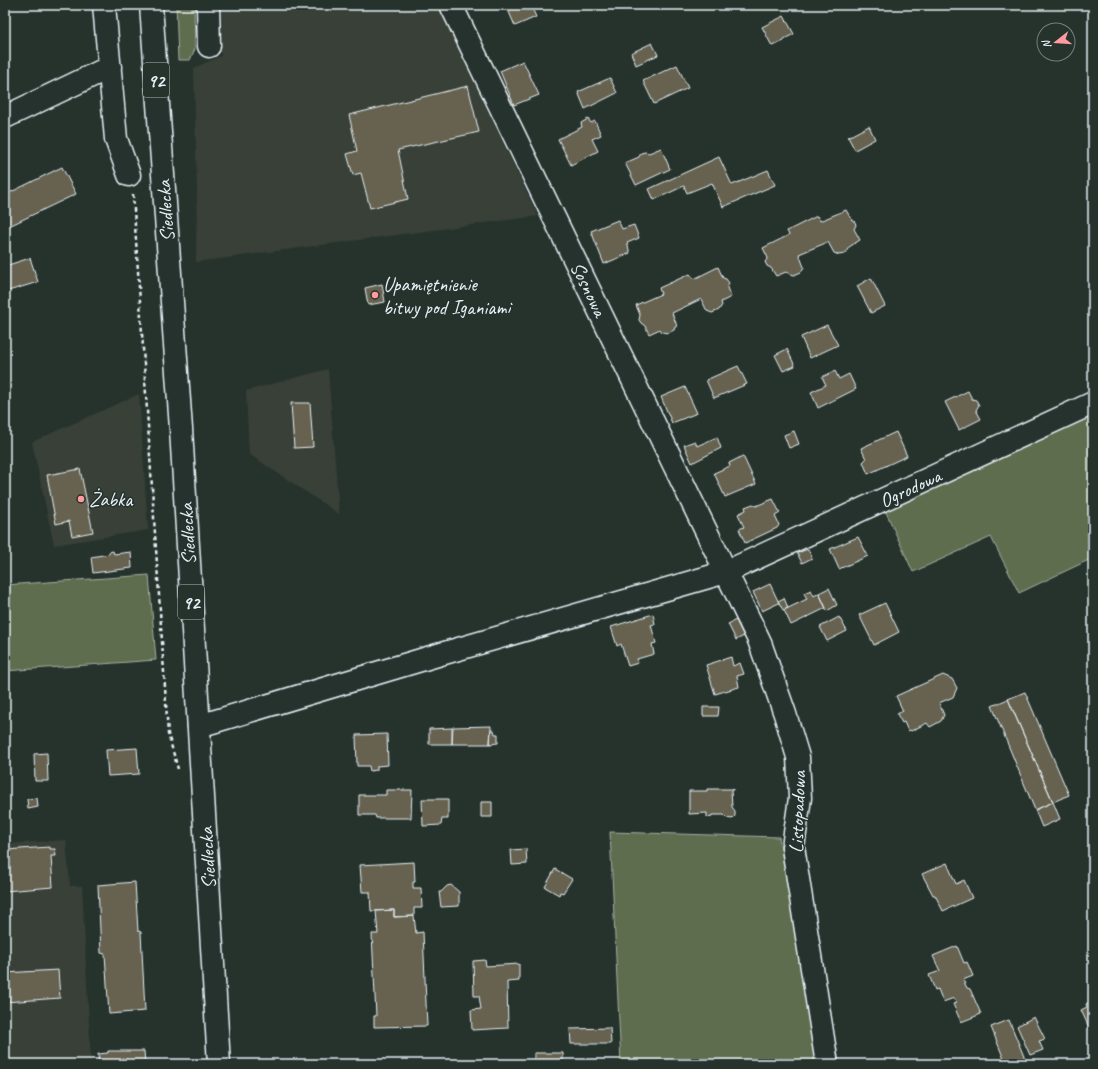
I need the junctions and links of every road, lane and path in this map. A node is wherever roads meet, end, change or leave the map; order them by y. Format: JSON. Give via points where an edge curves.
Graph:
{"nodes":[{"id":1,"x":104,"y":5,"type":"edge"},
{"id":2,"x":151,"y":5,"type":"edge"},
{"id":3,"x":208,"y":5,"type":"edge"},
{"id":4,"x":451,"y":5,"type":"edge"},
{"id":5,"x":210,"y":46,"type":"dead end"},
{"id":6,"x":110,"y":67,"type":"junction"},
{"id":7,"x":5,"y":117,"type":"edge"},
{"id":8,"x":129,"y":174,"type":"joint"},
{"id":9,"x":1093,"y":403,"type":"edge"},
{"id":10,"x":726,"y":572,"type":"junction"},
{"id":11,"x":199,"y":726,"type":"junction"},
{"id":12,"x":179,"y":771,"type":"dead end"},
{"id":13,"x":219,"y":1064,"type":"edge"},
{"id":14,"x":827,"y":1064,"type":"edge"}],
"edges":[{"from":1,"to":6,"type":"street","name":"Siedlecka"},
{"from":2,"to":11,"type":"street","name":"Siedlecka","number":"92"},
{"from":3,"to":5,"type":"street"},
{"from":4,"to":10,"type":"street","name":"Sosnowa"},
{"from":6,"to":7,"type":"street"},
{"from":6,"to":8,"type":"street","name":"Siedlecka","via":[[116,139]]},
{"from":8,"to":12,"type":"path","via":[[132,181],[168,734]]},
{"from":9,"to":10,"type":"street","name":"Ogrodowa"},
{"from":10,"to":11,"type":"street","name":"Ogrodowa"},
{"from":10,"to":14,"type":"street","name":"Listopadowa","via":[[758,640],[798,757],[800,798],[793,847]]},
{"from":11,"to":13,"type":"street","name":"Siedlecka","number":"92"}]}
